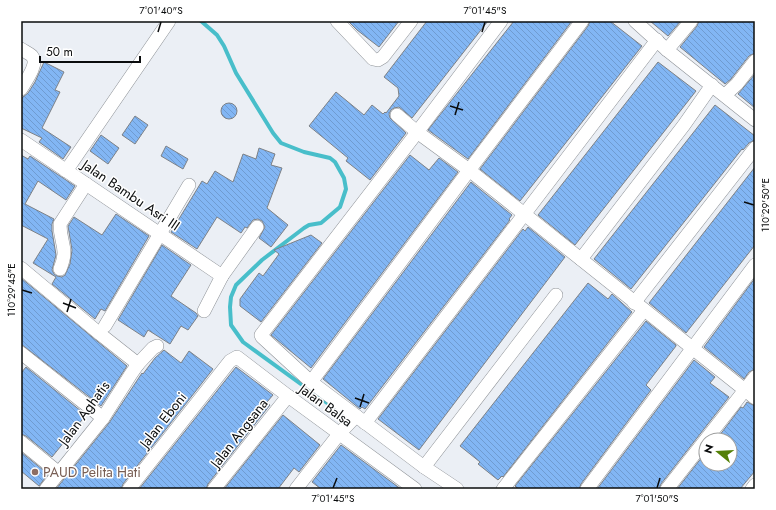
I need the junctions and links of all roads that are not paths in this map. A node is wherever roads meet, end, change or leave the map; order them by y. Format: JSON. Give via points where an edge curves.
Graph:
{"nodes":[{"id":1,"x":169,"y":21,"type":"edge"},
{"id":2,"x":337,"y":21,"type":"edge"},
{"id":3,"x":411,"y":21,"type":"edge"},
{"id":4,"x":501,"y":21,"type":"edge"},
{"id":5,"x":582,"y":21,"type":"edge"},
{"id":6,"x":635,"y":21,"type":"edge"},
{"id":7,"x":691,"y":21,"type":"edge"},
{"id":8,"x":657,"y":40,"type":"junction"},
{"id":9,"x":21,"y":49,"type":"edge"},
{"id":10,"x":667,"y":50,"type":"junction"},
{"id":11,"x":755,"y":61,"type":"edge"},
{"id":12,"x":712,"y":86,"type":"junction"},
{"id":13,"x":21,"y":89,"type":"edge"},
{"id":14,"x":725,"y":95,"type":"junction"},
{"id":15,"x":397,"y":115,"type":"dead end"},
{"id":16,"x":755,"y":120,"type":"edge"},
{"id":17,"x":417,"y":132,"type":"junction"},
{"id":18,"x":21,"y":140,"type":"edge"},
{"id":19,"x":755,"y":148,"type":"edge"},
{"id":20,"x":469,"y":170,"type":"junction"},
{"id":21,"x":66,"y":171,"type":"junction"},
{"id":22,"x":86,"y":184,"type":"junction"},
{"id":23,"x":188,"y":185,"type":"dead end"},
{"id":24,"x":524,"y":214,"type":"junction"},
{"id":25,"x":257,"y":227,"type":"dead end"},
{"id":26,"x":160,"y":234,"type":"junction"},
{"id":27,"x":581,"y":259,"type":"junction"},
{"id":28,"x":755,"y":266,"type":"edge"},
{"id":29,"x":21,"y":268,"type":"edge"},
{"id":30,"x":60,"y":269,"type":"dead end"},
{"id":31,"x":222,"y":276,"type":"junction"},
{"id":32,"x":556,"y":295,"type":"dead end"},
{"id":33,"x":639,"y":306,"type":"junction"},
{"id":34,"x":204,"y":311,"type":"dead end"},
{"id":35,"x":105,"y":326,"type":"dead end"},
{"id":36,"x":157,"y":346,"type":"dead end"},
{"id":37,"x":692,"y":349,"type":"junction"},
{"id":38,"x":21,"y":353,"type":"edge"},
{"id":39,"x":135,"y":369,"type":"junction"},
{"id":40,"x":222,"y":372,"type":"joint"},
{"id":41,"x":755,"y":377,"type":"edge"},
{"id":42,"x":311,"y":382,"type":"junction"},
{"id":43,"x":744,"y":390,"type":"junction"},
{"id":44,"x":288,"y":396,"type":"junction"},
{"id":45,"x":755,"y":398,"type":"edge"},
{"id":46,"x":103,"y":418,"type":"junction"},
{"id":47,"x":358,"y":419,"type":"junction"},
{"id":48,"x":341,"y":432,"type":"junction"},
{"id":49,"x":21,"y":442,"type":"edge"},
{"id":50,"x":424,"y":467,"type":"junction"},
{"id":51,"x":59,"y":473,"type":"junction"},
{"id":52,"x":755,"y":485,"type":"edge"},
{"id":53,"x":302,"y":487,"type":"edge"},
{"id":54,"x":46,"y":489,"type":"edge"},
{"id":55,"x":129,"y":489,"type":"edge"},
{"id":56,"x":214,"y":489,"type":"edge"},
{"id":57,"x":415,"y":489,"type":"edge"},
{"id":58,"x":457,"y":489,"type":"edge"},
{"id":59,"x":503,"y":489,"type":"edge"},
{"id":60,"x":586,"y":489,"type":"edge"},
{"id":61,"x":666,"y":489,"type":"edge"},
{"id":62,"x":752,"y":489,"type":"edge"}],
"edges":[{"from":1,"to":21,"type":"street"},
{"from":2,"to":3,"type":"street","via":[[373,59],[378,60]]},
{"from":4,"to":17,"type":"street"},
{"from":5,"to":20,"type":"street"},
{"from":6,"to":8,"type":"street"},
{"from":7,"to":10,"type":"street"},
{"from":8,"to":10,"type":"street"},
{"from":8,"to":24,"type":"street"},
{"from":9,"to":13,"type":"street","via":[[32,56],[34,61],[34,66]]},
{"from":10,"to":12,"type":"street"},
{"from":11,"to":14,"type":"street"},
{"from":12,"to":14,"type":"street"},
{"from":12,"to":27,"type":"street"},
{"from":14,"to":16,"type":"street"},
{"from":15,"to":17,"type":"street"},
{"from":17,"to":20,"type":"street"},
{"from":17,"to":42,"type":"street","via":[[261,333],[262,337]]},
{"from":18,"to":21,"type":"street","name":"Jalan Bambu Asri III"},
{"from":19,"to":33,"type":"street"},
{"from":20,"to":24,"type":"street"},
{"from":20,"to":42,"type":"street"},
{"from":21,"to":22,"type":"street","name":"Jalan Bambu Asri III"},
{"from":22,"to":26,"type":"street","name":"Jalan Bambu Asri III"},
{"from":22,"to":30,"type":"street","via":[[60,224],[65,247]]},
{"from":23,"to":26,"type":"street"},
{"from":24,"to":27,"type":"street"},
{"from":24,"to":47,"type":"street"},
{"from":25,"to":31,"type":"street"},
{"from":26,"to":31,"type":"street","name":"Jalan Bambu Asri III"},
{"from":26,"to":35,"type":"street"},
{"from":27,"to":33,"type":"street"},
{"from":28,"to":37,"type":"street"},
{"from":29,"to":39,"type":"street","via":[[100,334]]},
{"from":31,"to":34,"type":"street"},
{"from":32,"to":50,"type":"street"},
{"from":33,"to":37,"type":"street"},
{"from":33,"to":59,"type":"street"},
{"from":36,"to":39,"type":"street","name":"Jalan Aghatis"},
{"from":37,"to":43,"type":"street"},
{"from":37,"to":60,"type":"street"},
{"from":38,"to":46,"type":"street"},
{"from":39,"to":46,"type":"street","name":"Jalan Aghatis"},
{"from":40,"to":44,"type":"street","name":"Jalan Balsa","via":[[230,361],[240,358]]},
{"from":40,"to":55,"type":"street","name":"Jalan Eboni"},
{"from":41,"to":43,"type":"street"},
{"from":42,"to":47,"type":"street"},
{"from":43,"to":45,"type":"street"},
{"from":43,"to":61,"type":"street"},
{"from":44,"to":48,"type":"street","name":"Jalan Balsa"},
{"from":44,"to":56,"type":"street","name":"Jalan Angsana"},
{"from":46,"to":51,"type":"street","name":"Jalan Aghatis"},
{"from":47,"to":48,"type":"street"},
{"from":47,"to":50,"type":"street"},
{"from":48,"to":53,"type":"street"},
{"from":48,"to":57,"type":"street","name":"Jalan Balsa"},
{"from":49,"to":51,"type":"street"},
{"from":50,"to":58,"type":"street"},
{"from":51,"to":54,"type":"street","name":"Jalan Aghatis"},
{"from":52,"to":62,"type":"street"}]}
